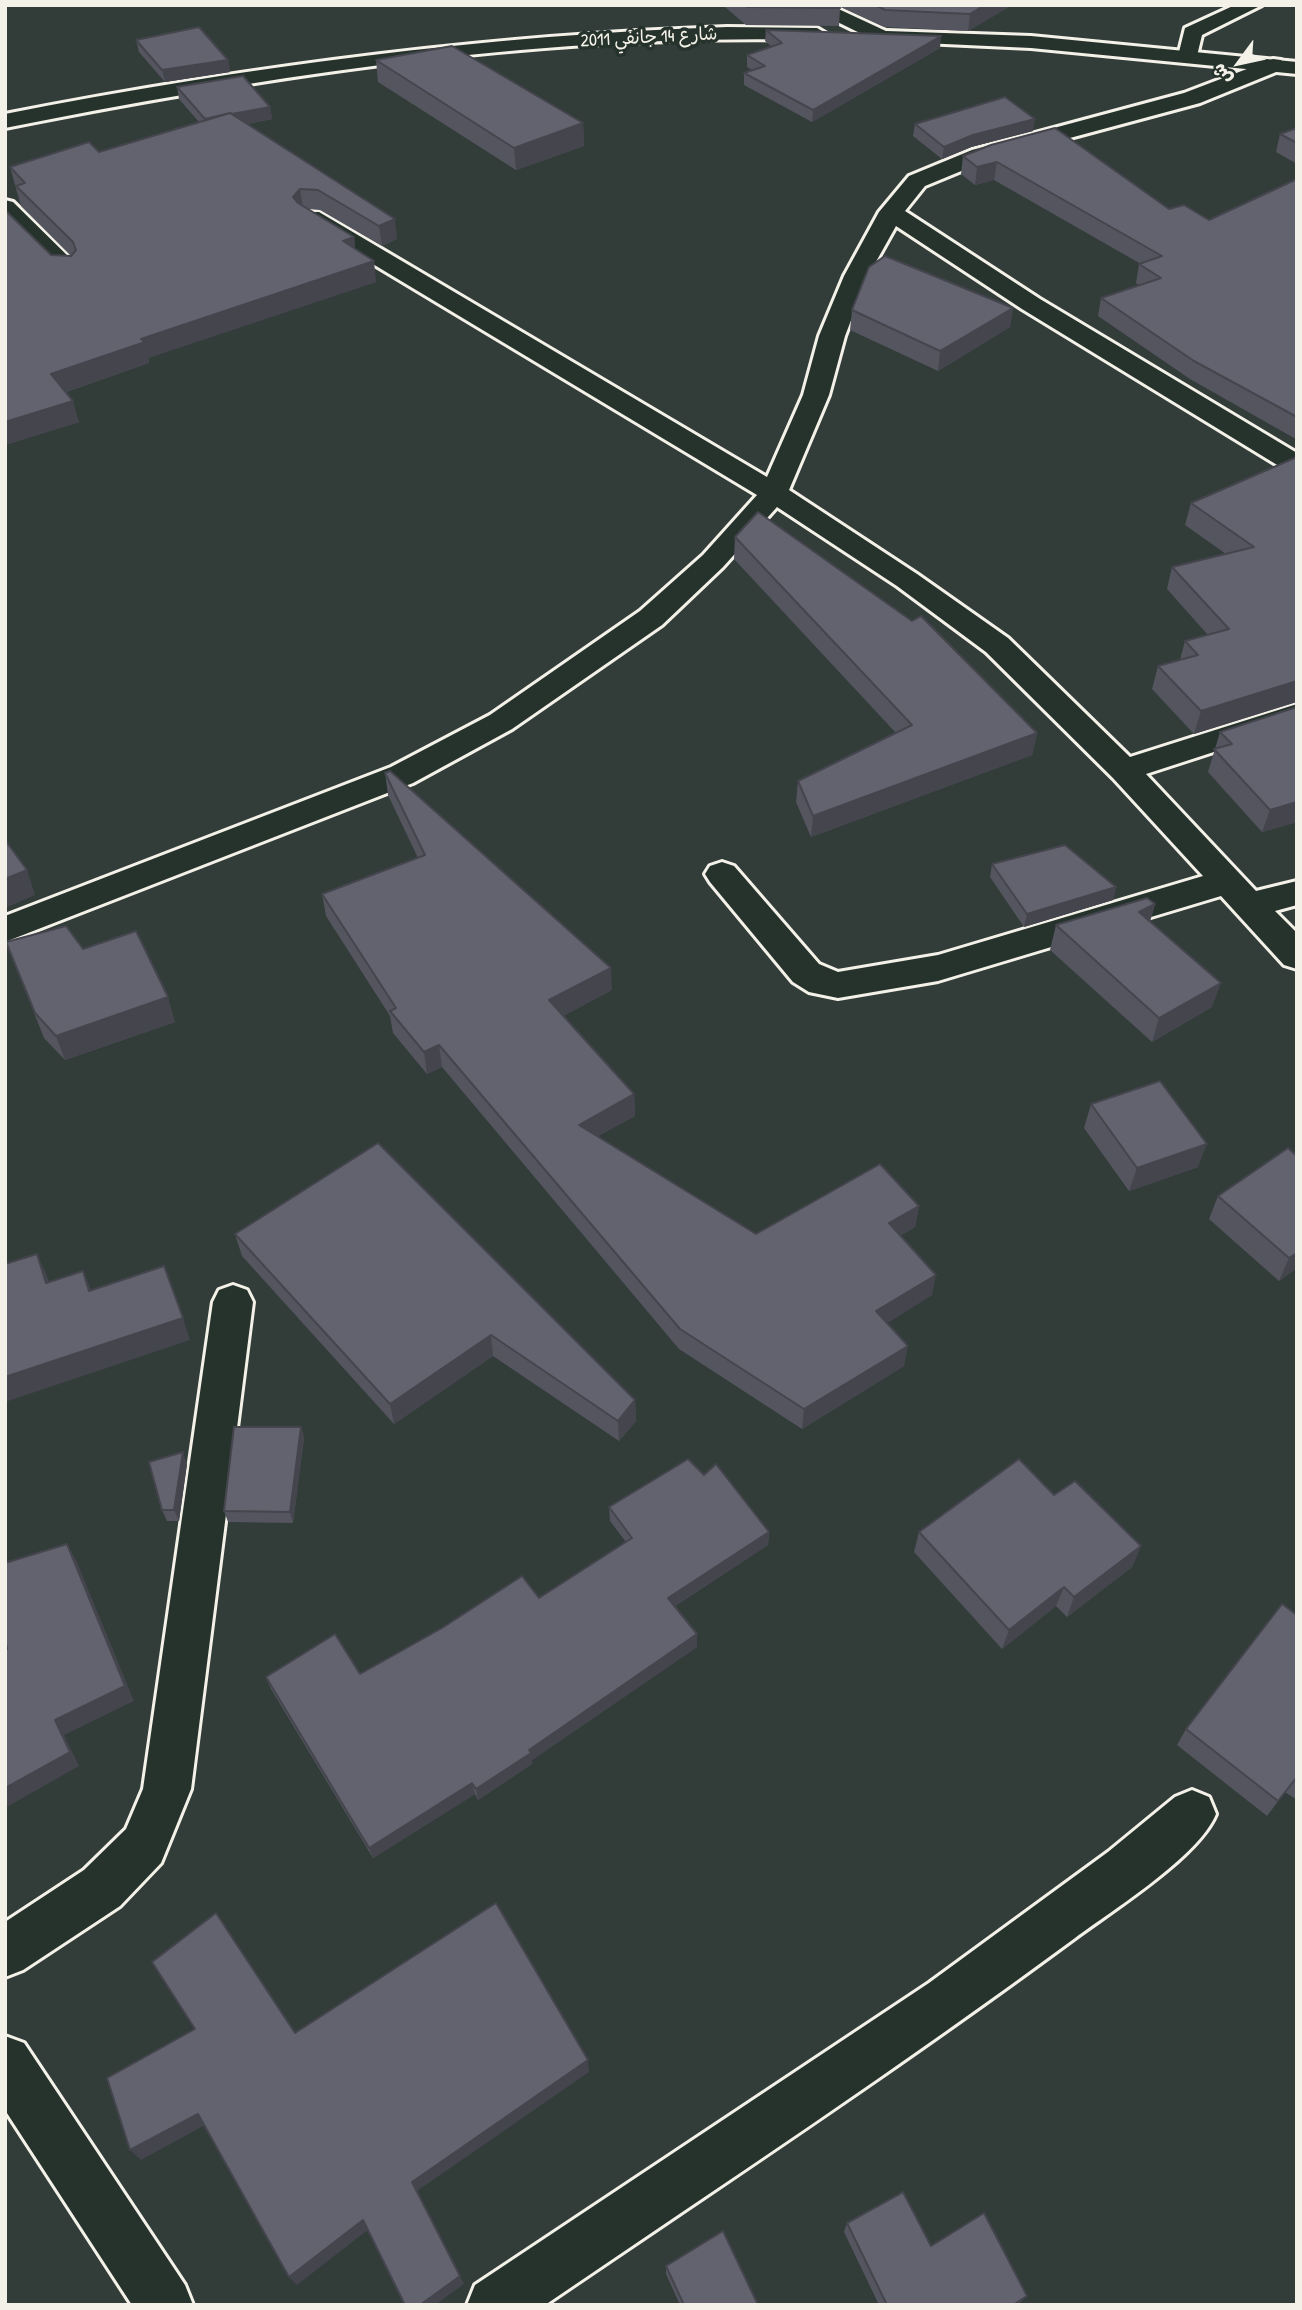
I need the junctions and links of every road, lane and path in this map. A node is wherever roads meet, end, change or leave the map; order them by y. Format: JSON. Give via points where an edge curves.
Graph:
{"nodes":[{"id":1,"x":813,"y":5,"type":"edge"},
{"id":2,"x":1252,"y":5,"type":"edge"},
{"id":3,"x":881,"y":36,"type":"junction"},
{"id":4,"x":1189,"y":56,"type":"junction"},
{"id":5,"x":1285,"y":67,"type":"edge"},
{"id":6,"x":5,"y":121,"type":"edge"},
{"id":7,"x":5,"y":207,"type":"edge"},
{"id":8,"x":891,"y":212,"type":"junction"},
{"id":9,"x":311,"y":217,"type":"edge"},
{"id":10,"x":67,"y":270,"type":"edge"},
{"id":11,"x":1297,"y":465,"type":"edge"},
{"id":12,"x":774,"y":494,"type":"junction"},
{"id":13,"x":1297,"y":714,"type":"edge"},
{"id":14,"x":1124,"y":770,"type":"junction"},
{"id":15,"x":722,"y":874,"type":"dead end"},
{"id":16,"x":1238,"y":893,"type":"junction"},
{"id":17,"x":1297,"y":893,"type":"edge"},
{"id":18,"x":5,"y":930,"type":"edge"},
{"id":19,"x":1297,"y":956,"type":"edge"},
{"id":20,"x":233,"y":1302,"type":"dead end"},
{"id":21,"x":1192,"y":1814,"type":"dead end"},
{"id":22,"x":5,"y":1952,"type":"edge"},
{"id":23,"x":5,"y":2062,"type":"edge"},
{"id":24,"x":165,"y":2305,"type":"edge"},
{"id":25,"x":495,"y":2305,"type":"edge"}],
"edges":[{"from":1,"to":3,"type":"street"},
{"from":2,"to":4,"type":"street","via":[[1192,32]]},
{"from":3,"to":4,"type":"street","name":"شارع 14 جانفي 2011","via":[[1031,42]]},
{"from":3,"to":6,"type":"street","name":"شارع 14 جانفي 2011","via":[[744,33],[470,49],[242,78]]},
{"from":4,"to":5,"type":"street","name":"شارع 14 جانفي 2011"},
{"from":5,"to":8,"type":"street","via":[[939,170],[917,181]]},
{"from":7,"to":10,"type":"street"},
{"from":8,"to":11,"type":"street","via":[[1031,304]]},
{"from":8,"to":12,"type":"street","via":[[856,276],[831,336],[816,395]]},
{"from":9,"to":12,"type":"street"},
{"from":12,"to":14,"type":"street","via":[[997,645]]},
{"from":12,"to":18,"type":"street","via":[[713,561],[651,618],[501,722],[361,792]]},
{"from":13,"to":14,"type":"street"},
{"from":14,"to":16,"type":"street"},
{"from":15,"to":16,"type":"street","via":[[806,972],[822,983],[838,985],[951,964]]},
{"from":16,"to":17,"type":"street"},
{"from":16,"to":19,"type":"street"},
{"from":20,"to":22,"type":"street","via":[[167,1789],[144,1846],[102,1888]]},
{"from":21,"to":25,"type":"street","via":[[1126,1870],[947,2001]]},
{"from":23,"to":24,"type":"street"}]}
